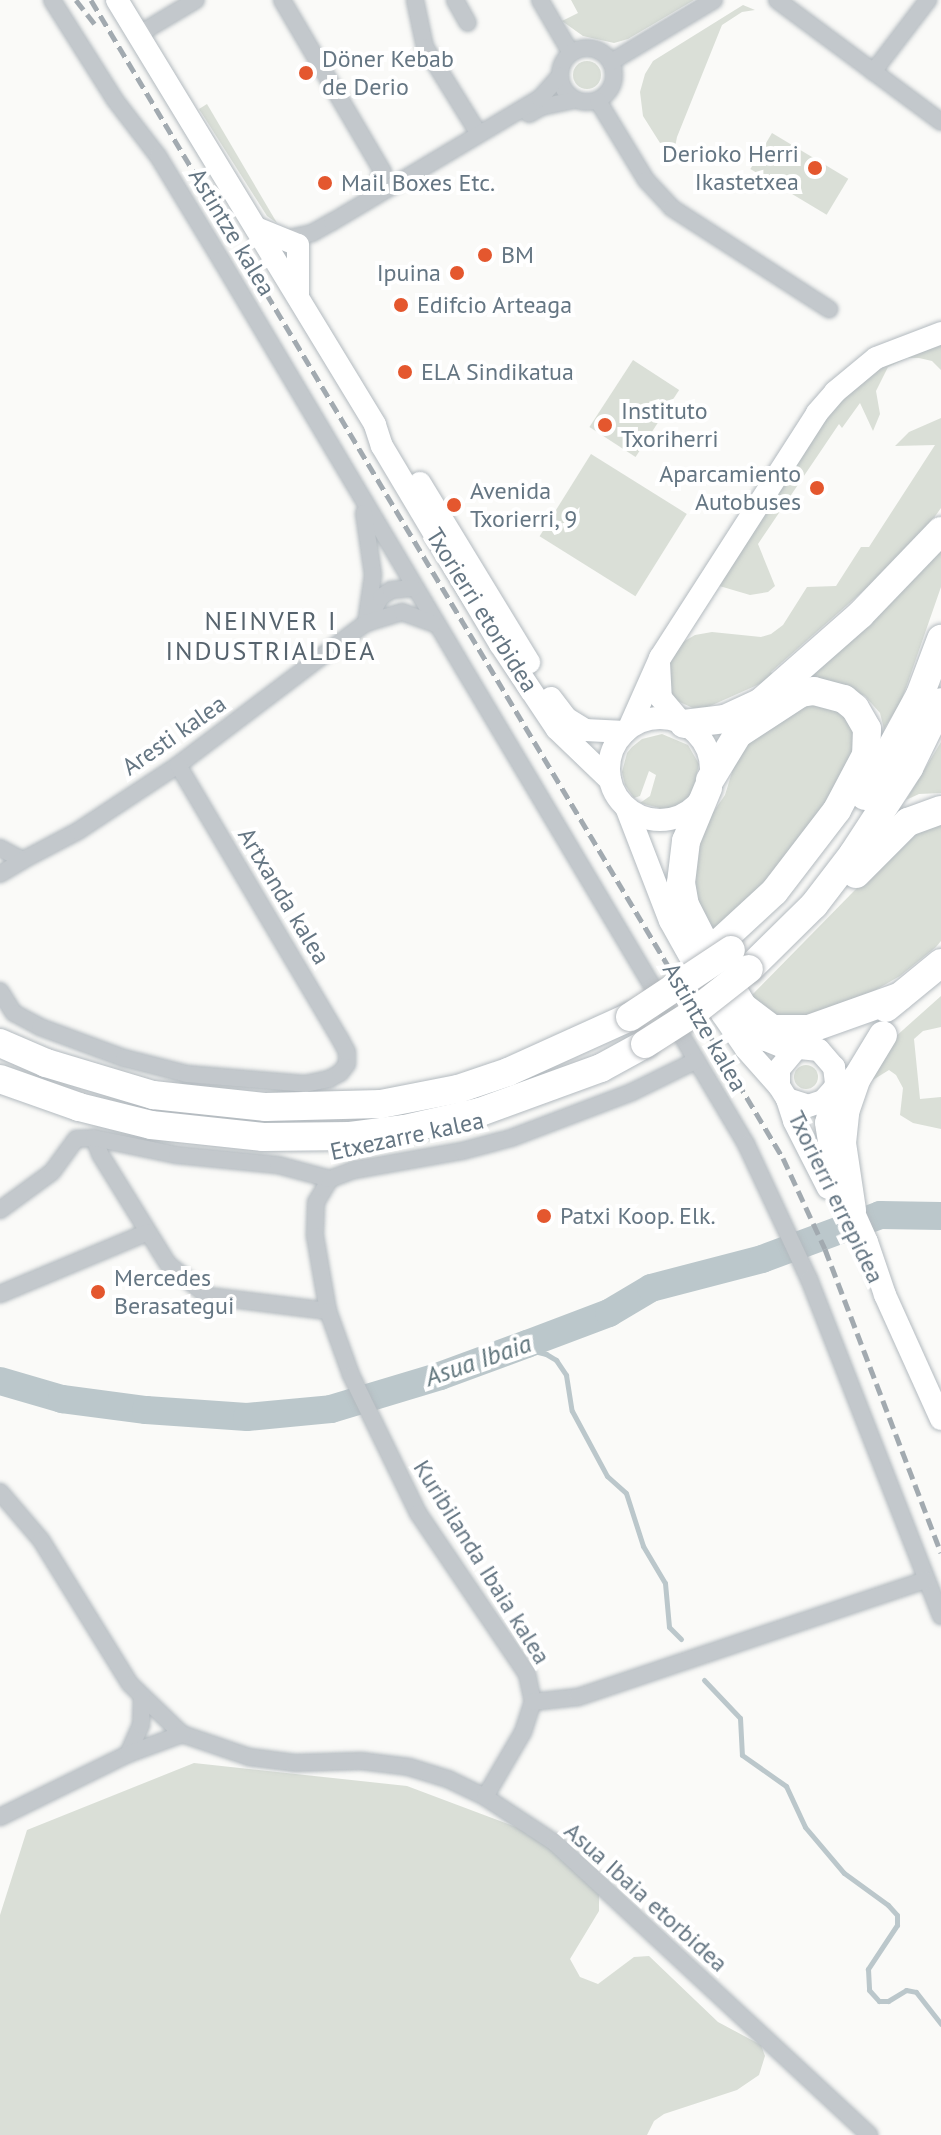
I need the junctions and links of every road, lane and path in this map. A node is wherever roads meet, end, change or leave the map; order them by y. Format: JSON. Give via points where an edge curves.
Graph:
{"nodes":[{"id":1,"x":52,"y":0,"type":"edge"},
{"id":2,"x":117,"y":0,"type":"edge"},
{"id":3,"x":196,"y":0,"type":"edge"},
{"id":4,"x":282,"y":0,"type":"edge"},
{"id":5,"x":415,"y":0,"type":"edge"},
{"id":6,"x":455,"y":0,"type":"edge"},
{"id":7,"x":540,"y":0,"type":"edge"},
{"id":8,"x":714,"y":0,"type":"edge"},
{"id":9,"x":777,"y":0,"type":"edge"},
{"id":10,"x":928,"y":0,"type":"edge"},
{"id":11,"x":468,"y":23,"type":"dead end"},
{"id":12,"x":139,"y":34,"type":"junction"},
{"id":13,"x":571,"y":53,"type":"junction"},
{"id":14,"x":611,"y":62,"type":"junction"},
{"id":15,"x":873,"y":72,"type":"junction"},
{"id":16,"x":560,"y":76,"type":"junction"},
{"id":17,"x":575,"y":100,"type":"junction"},
{"id":18,"x":598,"y":101,"type":"junction"},
{"id":19,"x":941,"y":122,"type":"edge"},
{"id":20,"x":479,"y":134,"type":"junction"},
{"id":21,"x":366,"y":201,"type":"junction"},
{"id":22,"x":287,"y":253,"type":"junction"},
{"id":23,"x":829,"y":309,"type":"dead end"},
{"id":24,"x":941,"y":333,"type":"edge"},
{"id":25,"x":375,"y":425,"type":"junction"},
{"id":26,"x":360,"y":496,"type":"junction"},
{"id":27,"x":941,"y":531,"type":"edge"},
{"id":28,"x":413,"y":588,"type":"junction"},
{"id":29,"x":391,"y":616,"type":"junction"},
{"id":30,"x":366,"y":623,"type":"junction"},
{"id":31,"x":435,"y":624,"type":"junction"},
{"id":32,"x":941,"y":639,"type":"edge"},
{"id":33,"x":660,"y":658,"type":"junction"},
{"id":34,"x":941,"y":702,"type":"edge"},
{"id":35,"x":684,"y":724,"type":"junction"},
{"id":36,"x":627,"y":730,"type":"junction"},
{"id":37,"x":178,"y":765,"type":"junction"},
{"id":38,"x":610,"y":780,"type":"junction"},
{"id":39,"x":704,"y":792,"type":"junction"},
{"id":40,"x":626,"y":807,"type":"junction"},
{"id":41,"x":941,"y":810,"type":"edge"},
{"id":42,"x":0,"y":848,"type":"edge"},
{"id":43,"x":23,"y":860,"type":"junction"},
{"id":44,"x":0,"y":874,"type":"edge"},
{"id":45,"x":814,"y":905,"type":"junction"},
{"id":46,"x":734,"y":953,"type":"junction"},
{"id":47,"x":941,"y":963,"type":"edge"},
{"id":48,"x":941,"y":985,"type":"edge"},
{"id":49,"x":0,"y":991,"type":"edge"},
{"id":50,"x":899,"y":997,"type":"junction"},
{"id":51,"x":883,"y":1035,"type":"junction"},
{"id":52,"x":0,"y":1043,"type":"edge"},
{"id":53,"x":803,"y":1049,"type":"junction"},
{"id":54,"x":697,"y":1060,"type":"junction"},
{"id":55,"x":0,"y":1079,"type":"edge"},
{"id":56,"x":834,"y":1086,"type":"junction"},
{"id":57,"x":783,"y":1092,"type":"junction"},
{"id":58,"x":94,"y":1138,"type":"junction"},
{"id":59,"x":330,"y":1179,"type":"junction"},
{"id":60,"x":0,"y":1210,"type":"edge"},
{"id":61,"x":848,"y":1212,"type":"junction"},
{"id":62,"x":148,"y":1232,"type":"junction"},
{"id":63,"x":0,"y":1294,"type":"edge"},
{"id":64,"x":328,"y":1311,"type":"junction"},
{"id":65,"x":941,"y":1419,"type":"edge"},
{"id":66,"x":0,"y":1492,"type":"edge"},
{"id":67,"x":926,"y":1580,"type":"junction"},
{"id":68,"x":941,"y":1616,"type":"edge"},
{"id":69,"x":142,"y":1696,"type":"junction"},
{"id":70,"x":533,"y":1702,"type":"junction"},
{"id":71,"x":182,"y":1734,"type":"junction"},
{"id":72,"x":128,"y":1754,"type":"junction"},
{"id":73,"x":485,"y":1797,"type":"junction"},
{"id":74,"x":0,"y":1817,"type":"edge"},
{"id":75,"x":869,"y":2135,"type":"edge"}],
"edges":[{"from":1,"to":26,"type":"street","name":"Astintze kalea","via":[[115,100],[158,156]]},
{"from":2,"to":12,"type":"street"},
{"from":3,"to":12,"type":"street"},
{"from":4,"to":21,"type":"street","via":[[383,172]]},
{"from":5,"to":20,"type":"street","via":[[425,47]]},
{"from":6,"to":11,"type":"street"},
{"from":7,"to":13,"type":"street"},
{"from":8,"to":14,"type":"street"},
{"from":9,"to":15,"type":"street"},
{"from":10,"to":15,"type":"street"},
{"from":12,"to":22,"type":"street","via":[[256,228]]},
{"from":13,"to":14,"type":"street","via":[[589,48]]},
{"from":13,"to":16,"type":"street"},
{"from":14,"to":18,"type":"street","via":[[611,88]]},
{"from":15,"to":19,"type":"street"},
{"from":16,"to":17,"type":"street","via":[[564,90]]},
{"from":16,"to":20,"type":"street","via":[[540,98]]},
{"from":17,"to":18,"type":"street"},
{"from":17,"to":22,"type":"street","via":[[541,107],[337,229]]},
{"from":18,"to":23,"type":"street","via":[[646,180],[672,208]]},
{"from":20,"to":21,"type":"street"},
{"from":21,"to":22,"type":"street"},
{"from":22,"to":25,"type":"street","name":"Txorierri etorbidea","via":[[298,296]]},
{"from":24,"to":33,"type":"street","via":[[876,358],[835,392],[794,446]]},
{"from":25,"to":36,"type":"street","name":"Txorierri etorbidea","via":[[439,510],[546,693],[566,718],[585,730]]},
{"from":25,"to":38,"type":"street","name":"Txorierri etorbidea","via":[[382,446],[541,706],[563,736]]},
{"from":26,"to":28,"type":"street","name":"Astintze kalea"},
{"from":26,"to":30,"type":"street","name":"Astintze kalea","via":[[373,575]]},
{"from":27,"to":35,"type":"highway","via":[[861,614],[761,702],[725,719]]},
{"from":28,"to":29,"type":"street"},
{"from":28,"to":30,"type":"street","name":"Aresti kalea","via":[[401,587],[381,597]]},
{"from":28,"to":31,"type":"street","name":"Astintze kalea"},
{"from":29,"to":30,"type":"street","name":"Aresti kalea"},
{"from":29,"to":31,"type":"street","name":"Aresti kalea","via":[[413,613]]},
{"from":30,"to":37,"type":"street","name":"Aresti kalea"},
{"from":31,"to":54,"type":"street","name":"Astintze kalea"},
{"from":32,"to":46,"type":"highway","via":[[898,738],[842,831]]},
{"from":33,"to":35,"type":"street","via":[[661,698]]},
{"from":33,"to":36,"type":"street"},
{"from":34,"to":45,"type":"highway","via":[[901,779]]},
{"from":35,"to":36,"type":"street","via":[[661,718]]},
{"from":35,"to":39,"type":"street","via":[[704,744],[711,762]]},
{"from":36,"to":38,"type":"street","via":[[611,754]]},
{"from":37,"to":43,"type":"street","name":"Aresti kalea","via":[[78,831]]},
{"from":37,"to":49,"type":"street","name":"Artxanda kalea","via":[[347,1052],[340,1073],[305,1084],[187,1074],[40,1027],[14,1013]]},
{"from":38,"to":40,"type":"street"},
{"from":39,"to":40,"type":"street","via":[[675,818],[654,820]]},
{"from":39,"to":46,"type":"highway","via":[[738,734],[801,693],[844,699],[862,716],[866,755],[837,810]]},
{"from":39,"to":50,"type":"highway","via":[[686,841],[681,883],[702,939],[743,1007],[772,1029],[809,1029]]},
{"from":39,"to":53,"type":"street","via":[[674,846],[676,894],[691,930],[753,1029],[766,1040]]},
{"from":40,"to":57,"type":"street","name":"Txorierri errepidea","via":[[670,921],[722,1014]]},
{"from":41,"to":45,"type":"highway","via":[[908,822],[848,882]]},
{"from":42,"to":43,"type":"street"},
{"from":43,"to":44,"type":"street","name":"Aresti kalea"},
{"from":45,"to":46,"type":"highway"},
{"from":46,"to":52,"type":"highway","bridge":true,"via":[[630,1017],[508,1072],[458,1089],[381,1104],[266,1107],[153,1095],[46,1063]]},
{"from":46,"to":55,"type":"highway","bridge":true,"via":[[645,1044],[590,1073],[480,1112],[405,1129],[263,1137],[151,1125]]},
{"from":47,"to":50,"type":"highway"},
{"from":48,"to":51,"type":"highway"},
{"from":50,"to":53,"type":"highway","via":[[839,1036]]},
{"from":51,"to":56,"type":"highway"},
{"from":51,"to":61,"type":"highway","via":[[857,1078],[845,1112]]},
{"from":53,"to":56,"type":"street","via":[[831,1060]]},
{"from":53,"to":57,"type":"street","via":[[782,1061]]},
{"from":54,"to":59,"type":"street","name":"Etxezarre kalea","via":[[632,1092],[511,1138]]},
{"from":54,"to":67,"type":"street","name":"Astintze kalea","via":[[746,1144],[800,1260]]},
{"from":56,"to":57,"type":"street","via":[[823,1101],[808,1106]]},
{"from":56,"to":61,"type":"street","name":"Txorierri errepidea","via":[[827,1140]]},
{"from":57,"to":61,"type":"street","name":"Txorierri errepidea","via":[[794,1121]]},
{"from":58,"to":59,"type":"street","name":"Etxezarre kalea","via":[[177,1155],[278,1165]]},
{"from":58,"to":60,"type":"street","via":[[76,1139],[46,1178]]},
{"from":58,"to":62,"type":"street"},
{"from":59,"to":64,"type":"street","name":"Kuribilanda Ibaia kalea","via":[[313,1218]]},
{"from":61,"to":65,"type":"street","name":"Txorierri errepidea"},
{"from":62,"to":63,"type":"street"},
{"from":62,"to":64,"type":"street","via":[[168,1264],[208,1296]]},
{"from":64,"to":70,"type":"street","name":"Kuribilanda Ibaia kalea","via":[[366,1413],[418,1513],[527,1674]]},
{"from":66,"to":69,"type":"street","name":"Asua Ibaia etorbidea","via":[[41,1540],[91,1625]]},
{"from":67,"to":68,"type":"street","name":"Astintze kalea"},
{"from":67,"to":70,"type":"street","via":[[578,1697]]},
{"from":69,"to":71,"type":"street","name":"Asua Ibaia etorbidea"},
{"from":69,"to":72,"type":"street","via":[[141,1725]]},
{"from":70,"to":73,"type":"street","via":[[523,1732]]},
{"from":71,"to":72,"type":"street"},
{"from":71,"to":73,"type":"street","name":"Asua Ibaia etorbidea","via":[[249,1757],[409,1767]]},
{"from":72,"to":74,"type":"street"},
{"from":73,"to":75,"type":"street","name":"Asua Ibaia etorbidea","via":[[555,1843]]}]}
